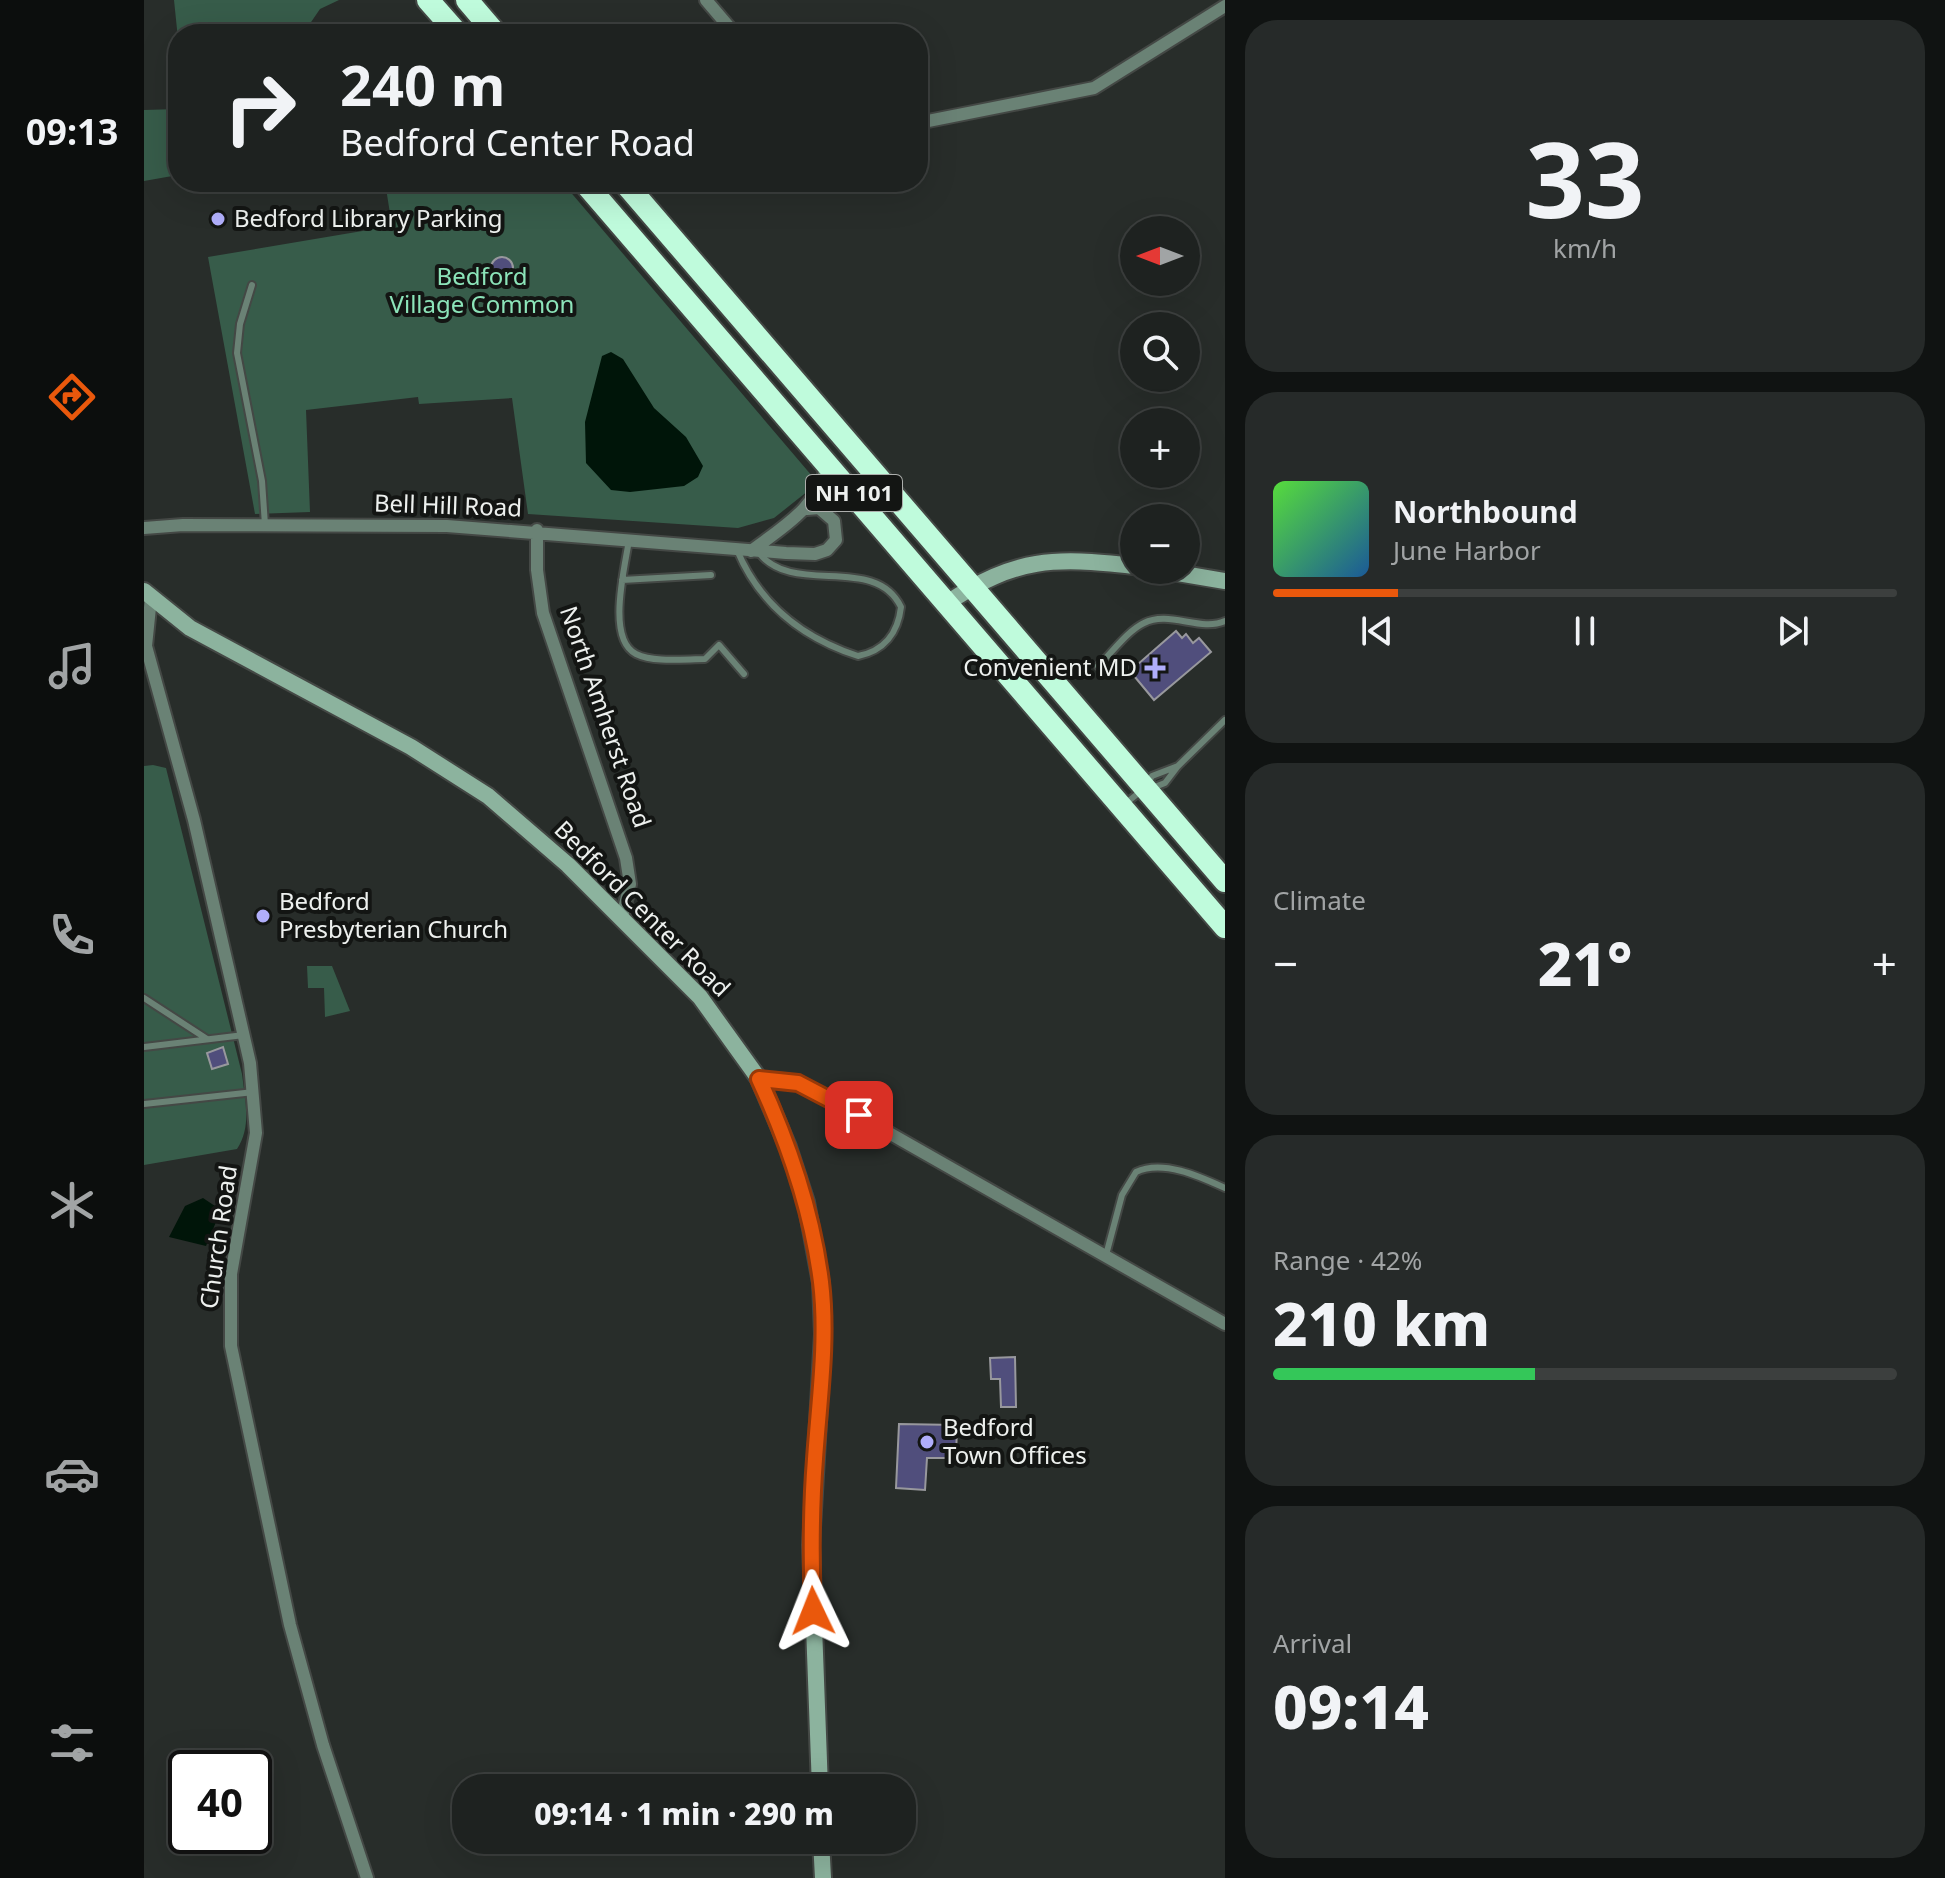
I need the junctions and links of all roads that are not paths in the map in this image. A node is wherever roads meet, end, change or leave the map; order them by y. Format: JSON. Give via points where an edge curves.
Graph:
{"nodes":[{"id":1,"x":428,"y":0,"type":"edge"},
{"id":2,"x":467,"y":0,"type":"edge"},
{"id":3,"x":706,"y":0,"type":"edge"},
{"id":4,"x":1225,"y":6,"type":"edge"},
{"id":5,"x":449,"y":24,"type":"edge"},
{"id":6,"x":487,"y":24,"type":"edge"},
{"id":7,"x":726,"y":24,"type":"edge"},
{"id":8,"x":928,"y":121,"type":"edge"},
{"id":9,"x":593,"y":192,"type":"edge"},
{"id":10,"x":633,"y":192,"type":"edge"},
{"id":11,"x":252,"y":285,"type":"dead end"},
{"id":12,"x":828,"y":461,"type":"junction"},
{"id":13,"x":807,"y":509,"type":"junction"},
{"id":14,"x":265,"y":525,"type":"junction"},
{"id":15,"x":144,"y":528,"type":"edge"},
{"id":16,"x":537,"y":530,"type":"junction"},
{"id":17,"x":629,"y":540,"type":"junction"},
{"id":18,"x":749,"y":551,"type":"junction"},
{"id":19,"x":1120,"y":565,"type":"edge"},
{"id":20,"x":711,"y":575,"type":"dead end"},
{"id":21,"x":1200,"y":577,"type":"edge"},
{"id":22,"x":622,"y":580,"type":"junction"},
{"id":23,"x":1225,"y":581,"type":"edge"},
{"id":24,"x":973,"y":586,"type":"junction"},
{"id":25,"x":148,"y":595,"type":"edge"},
{"id":26,"x":947,"y":603,"type":"junction"},
{"id":27,"x":1225,"y":621,"type":"edge"},
{"id":28,"x":1098,"y":666,"type":"dead end"},
{"id":29,"x":744,"y":674,"type":"dead end"},
{"id":30,"x":1225,"y":720,"type":"edge"},
{"id":31,"x":1178,"y":766,"type":"junction"},
{"id":32,"x":1145,"y":788,"type":"junction"},
{"id":33,"x":1121,"y":806,"type":"junction"},
{"id":34,"x":1225,"y":881,"type":"edge"},
{"id":35,"x":622,"y":917,"type":"junction"},
{"id":36,"x":1225,"y":927,"type":"edge"},
{"id":37,"x":144,"y":998,"type":"edge"},
{"id":38,"x":244,"y":1035,"type":"junction"},
{"id":39,"x":207,"y":1039,"type":"junction"},
{"id":40,"x":144,"y":1047,"type":"edge"},
{"id":41,"x":759,"y":1079,"type":"junction"},
{"id":42,"x":254,"y":1092,"type":"junction"},
{"id":43,"x":144,"y":1104,"type":"edge"},
{"id":44,"x":1225,"y":1188,"type":"edge"},
{"id":45,"x":1106,"y":1255,"type":"junction"},
{"id":46,"x":1225,"y":1324,"type":"edge"},
{"id":47,"x":820,"y":1774,"type":"edge"},
{"id":48,"x":822,"y":1854,"type":"edge"},
{"id":49,"x":367,"y":1878,"type":"edge"},
{"id":50,"x":823,"y":1878,"type":"edge"}],
"edges":[{"from":1,"to":5,"type":"highway"},
{"from":2,"to":6,"type":"highway"},
{"from":3,"to":7,"type":"street"},
{"from":4,"to":8,"type":"street","via":[[1094,88]]},
{"from":9,"to":12,"type":"highway","number":"NH 101"},
{"from":10,"to":24,"type":"highway","number":"NH 101"},
{"from":11,"to":14,"type":"lane","via":[[237,353],[262,481]]},
{"from":12,"to":13,"type":"street"},
{"from":12,"to":26,"type":"highway","number":"NH 101"},
{"from":13,"to":18,"type":"street"},
{"from":13,"to":18,"type":"street","name":"Bell Hill Road","via":[[819,508],[834,521],[836,540],[827,550]]},
{"from":14,"to":15,"type":"street","name":"Bell Hill Road"},
{"from":14,"to":16,"type":"street","name":"Bell Hill Road"},
{"from":16,"to":17,"type":"street","name":"Bell Hill Road"},
{"from":16,"to":35,"type":"street","name":"North Amherst Road","via":[[543,613],[626,858],[630,884]]},
{"from":17,"to":18,"type":"street","name":"Bell Hill Road"},
{"from":17,"to":22,"type":"lane"},
{"from":18,"to":18,"type":"lane","via":[[745,568],[785,620],[816,640],[858,656],[881,647],[895,632],[901,607],[888,589],[849,578],[783,573]]},
{"from":19,"to":24,"type":"street","via":[[1028,564]]},
{"from":20,"to":22,"type":"lane"},
{"from":21,"to":23,"type":"street"},
{"from":22,"to":29,"type":"lane","via":[[619,625],[635,654],[705,659],[719,645]]},
{"from":24,"to":26,"type":"street"},
{"from":24,"to":32,"type":"highway","number":"NH 101"},
{"from":25,"to":35,"type":"street","name":"Bedford Center Road","via":[[190,628],[411,747],[488,796]]},
{"from":25,"to":38,"type":"street","name":"Church Road","via":[[146,646],[194,820]]},
{"from":26,"to":33,"type":"highway","number":"NH 101"},
{"from":27,"to":28,"type":"lane","via":[[1144,623]]},
{"from":30,"to":31,"type":"lane"},
{"from":31,"to":32,"type":"lane","via":[[1152,776]]},
{"from":31,"to":32,"type":"lane","via":[[1165,783]]},
{"from":32,"to":33,"type":"lane"},
{"from":32,"to":34,"type":"highway","number":"NH 101"},
{"from":33,"to":36,"type":"highway","number":"NH 101"},
{"from":35,"to":41,"type":"street","name":"Bedford Center Road","via":[[700,997]]},
{"from":37,"to":39,"type":"lane"},
{"from":38,"to":39,"type":"lane"},
{"from":38,"to":42,"type":"street","name":"Church Road"},
{"from":39,"to":40,"type":"lane"},
{"from":41,"to":45,"type":"street","via":[[810,1088]]},
{"from":41,"to":47,"type":"street","via":[[806,1202],[821,1283],[823,1334],[811,1529]]},
{"from":42,"to":43,"type":"lane"},
{"from":42,"to":49,"type":"street","name":"Church Road","via":[[256,1133],[231,1274],[231,1346],[290,1625]]},
{"from":44,"to":45,"type":"lane","via":[[1164,1169],[1136,1172],[1122,1195]]},
{"from":45,"to":46,"type":"street"},
{"from":48,"to":50,"type":"street"}]}
